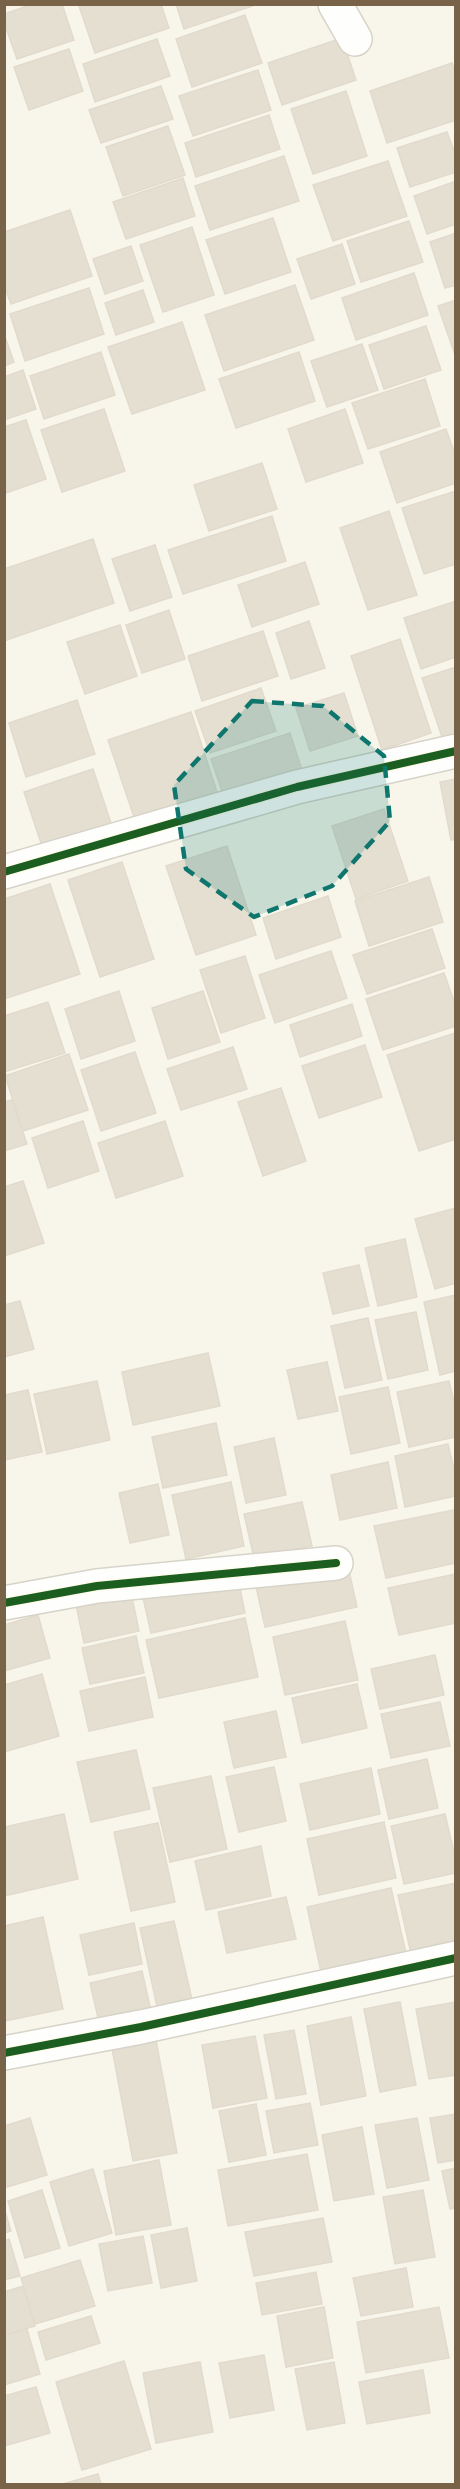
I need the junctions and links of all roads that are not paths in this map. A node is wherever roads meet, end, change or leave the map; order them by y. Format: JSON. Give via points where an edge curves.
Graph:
{"nodes":[{"id":1,"x":335,"y":4,"type":"edge"},
{"id":2,"x":355,"y":39,"type":"dead end"},
{"id":3,"x":456,"y":751,"type":"edge"},
{"id":4,"x":4,"y":872,"type":"edge"},
{"id":5,"x":336,"y":1563,"type":"dead end"},
{"id":6,"x":4,"y":1603,"type":"edge"},
{"id":7,"x":456,"y":1958,"type":"edge"},
{"id":8,"x":4,"y":2053,"type":"edge"}],
"edges":[{"from":1,"to":2,"type":"street"},
{"from":3,"to":4,"type":"street","via":[[297,787]]},
{"from":5,"to":6,"type":"street","via":[[97,1586]]},
{"from":7,"to":8,"type":"street"}]}
